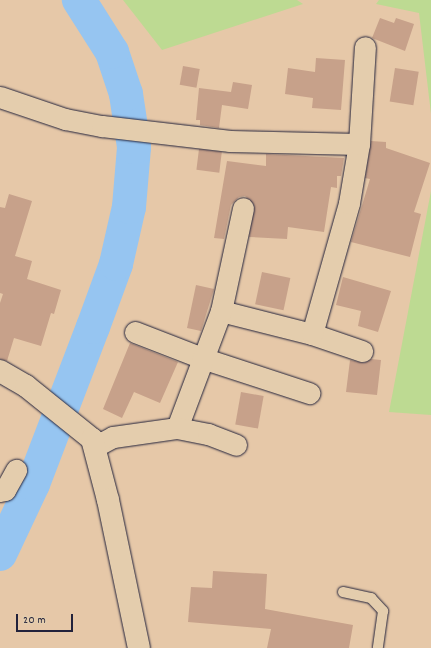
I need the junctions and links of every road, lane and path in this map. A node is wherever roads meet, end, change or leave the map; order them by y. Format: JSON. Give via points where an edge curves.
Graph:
{"nodes":[{"id":1,"x":365,"y":47,"type":"dead end"},
{"id":2,"x":0,"y":97,"type":"edge"},
{"id":3,"x":359,"y":144,"type":"junction"},
{"id":4,"x":244,"y":208,"type":"dead end"},
{"id":5,"x":221,"y":311,"type":"junction"},
{"id":6,"x":135,"y":332,"type":"dead end"},
{"id":7,"x":312,"y":334,"type":"junction"},
{"id":8,"x":362,"y":351,"type":"dead end"},
{"id":9,"x":202,"y":358,"type":"junction"},
{"id":10,"x":0,"y":371,"type":"edge"},
{"id":11,"x":310,"y":393,"type":"dead end"},
{"id":12,"x":177,"y":428,"type":"junction"},
{"id":13,"x":94,"y":442,"type":"junction"},
{"id":14,"x":236,"y":444,"type":"dead end"},
{"id":15,"x":16,"y":470,"type":"dead end"},
{"id":16,"x":0,"y":491,"type":"edge"},
{"id":17,"x":343,"y":592,"type":"dead end"},
{"id":18,"x":139,"y":648,"type":"edge"},
{"id":19,"x":378,"y":648,"type":"edge"}],
"edges":[{"from":1,"to":3,"type":"street"},
{"from":2,"to":3,"type":"street","via":[[65,119],[102,126],[230,141]]},
{"from":3,"to":7,"type":"street","via":[[349,203]]},
{"from":4,"to":5,"type":"street"},
{"from":5,"to":7,"type":"street"},
{"from":5,"to":9,"type":"street"},
{"from":6,"to":9,"type":"street"},
{"from":7,"to":8,"type":"street"},
{"from":9,"to":11,"type":"street"},
{"from":9,"to":12,"type":"street"},
{"from":10,"to":13,"type":"street","via":[[43,399]]},
{"from":12,"to":13,"type":"street"},
{"from":12,"to":14,"type":"street","via":[[208,434]]},
{"from":13,"to":18,"type":"street"},
{"from":15,"to":16,"type":"street","via":[[5,490]]},
{"from":17,"to":19,"type":"lane","via":[[371,598],[383,611]]}]}
